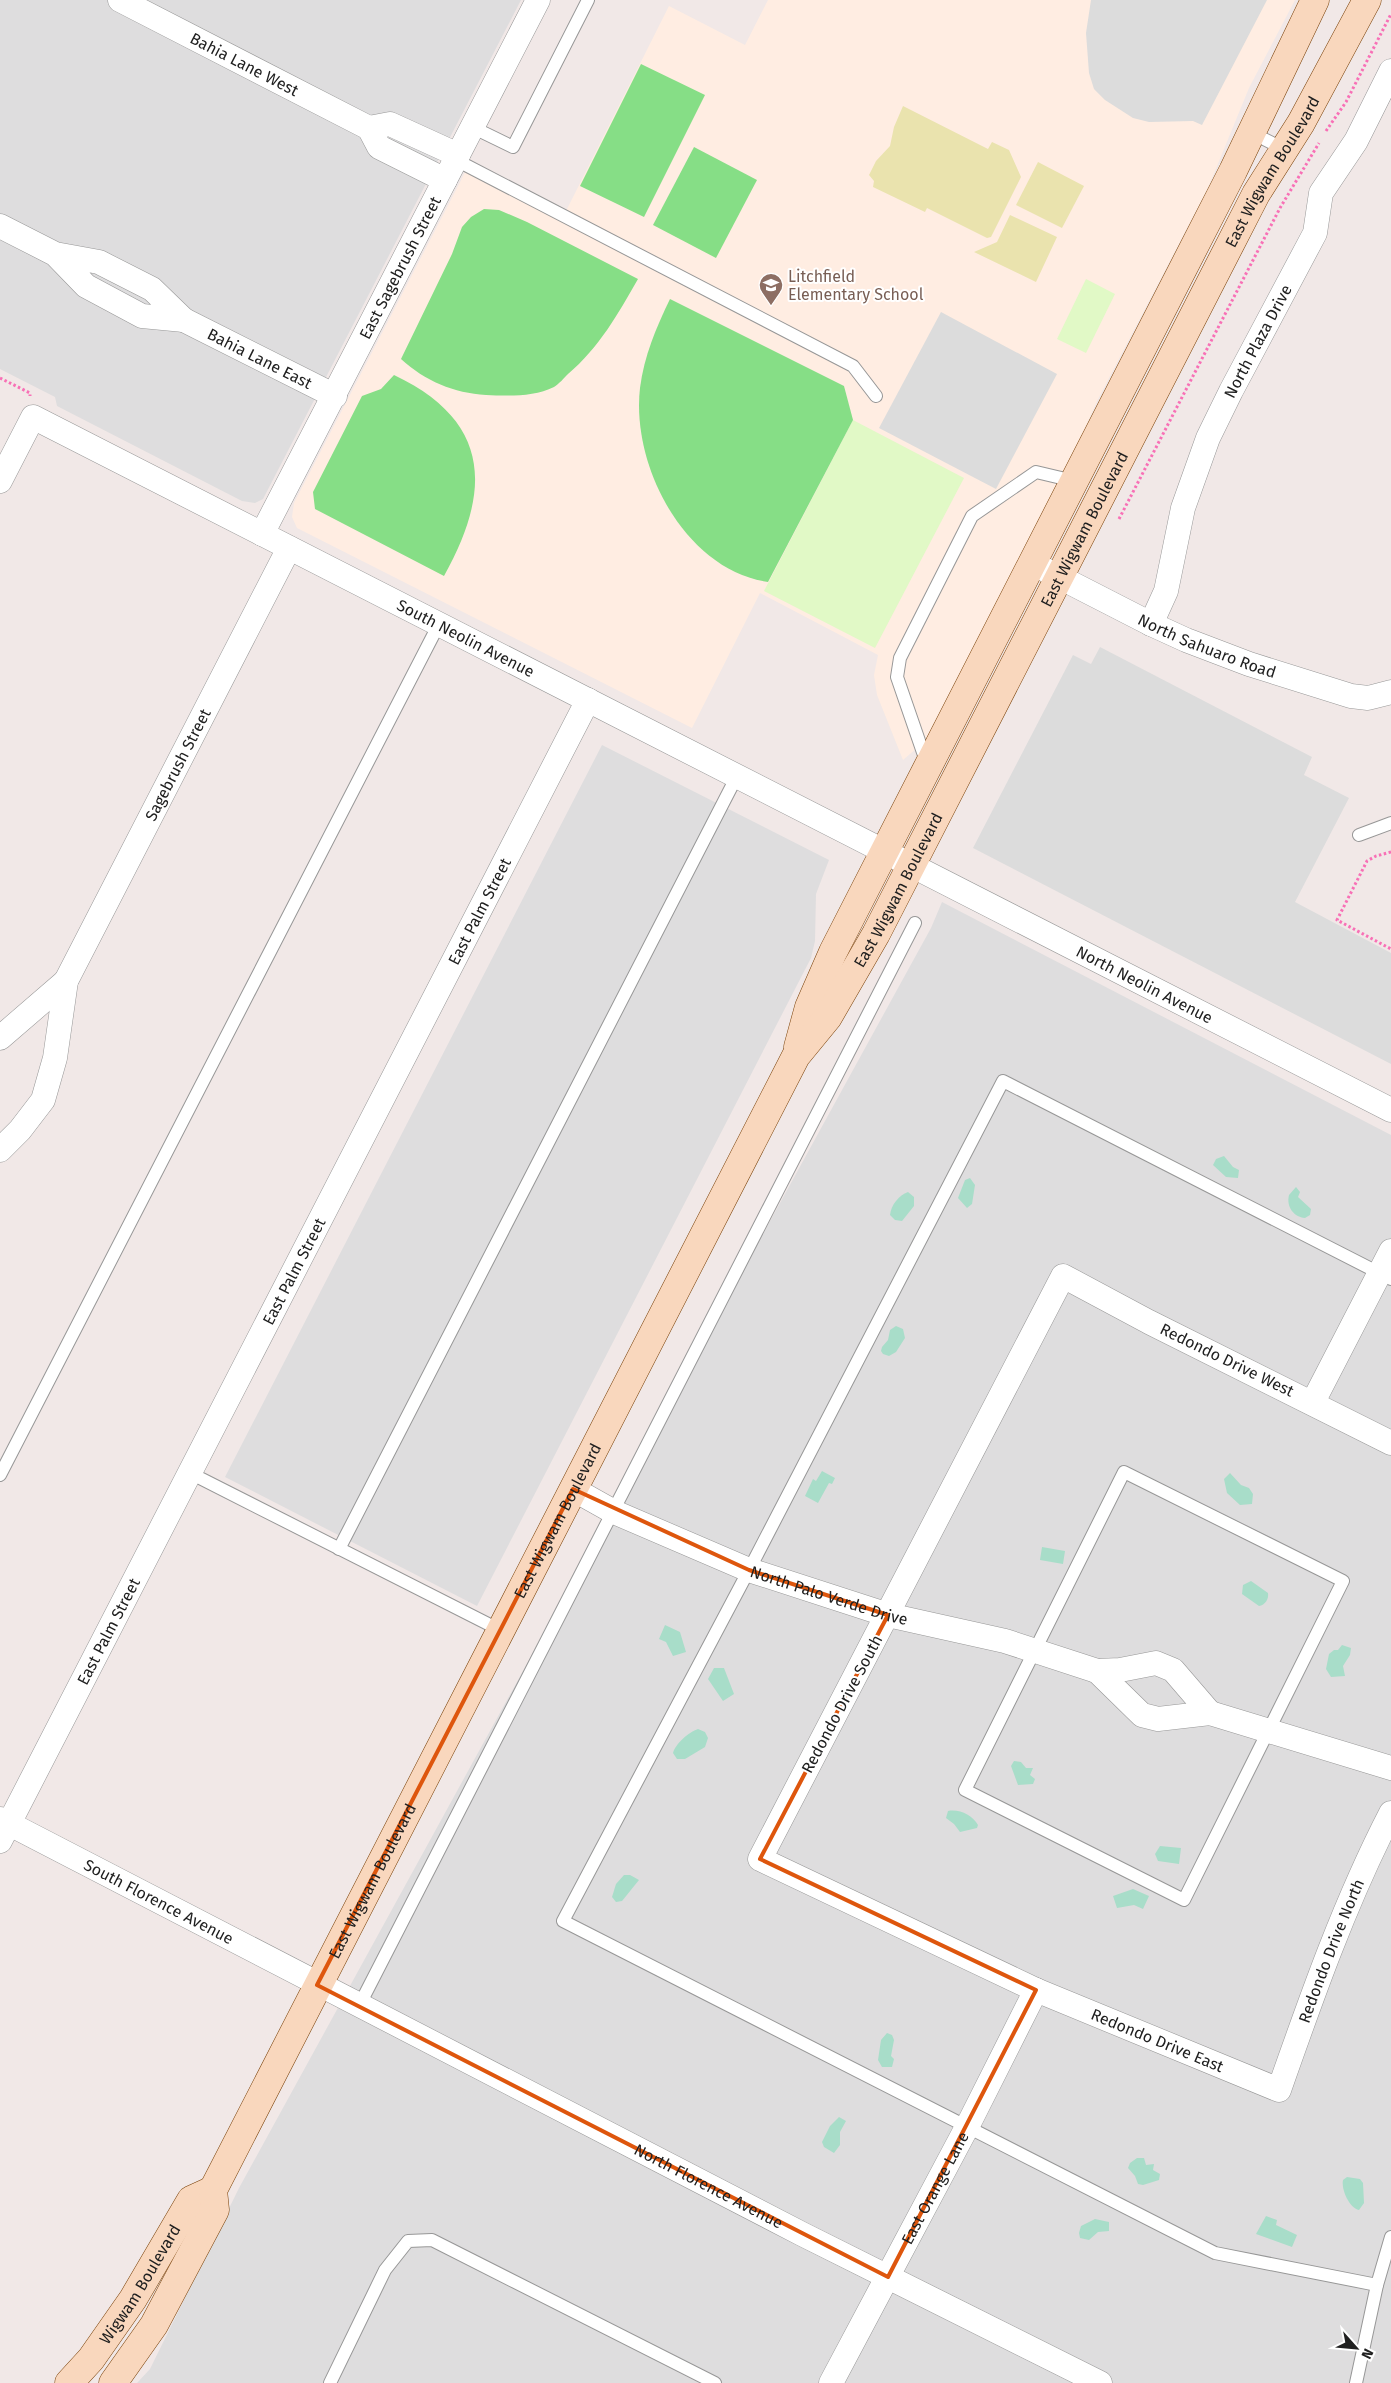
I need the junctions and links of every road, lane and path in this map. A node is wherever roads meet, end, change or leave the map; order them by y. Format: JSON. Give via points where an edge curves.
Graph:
{"nodes":[{"id":1,"x":120,"y":0,"type":"edge"},
{"id":2,"x":538,"y":0,"type":"edge"},
{"id":3,"x":588,"y":0,"type":"edge"},
{"id":4,"x":1316,"y":0,"type":"edge"},
{"id":5,"x":1367,"y":0,"type":"edge"},
{"id":6,"x":162,"y":10,"type":"edge"},
{"id":7,"x":1391,"y":14,"type":"edge"},
{"id":8,"x":1391,"y":71,"type":"edge"},
{"id":9,"x":472,"y":127,"type":"junction"},
{"id":10,"x":1252,"y":133,"type":"junction"},
{"id":11,"x":1284,"y":149,"type":"junction"},
{"id":12,"x":453,"y":165,"type":"junction"},
{"id":13,"x":0,"y":226,"type":"edge"},
{"id":14,"x":0,"y":378,"type":"edge"},
{"id":15,"x":335,"y":396,"type":"junction"},
{"id":16,"x":876,"y":396,"type":"dead end"},
{"id":17,"x":33,"y":417,"type":"junction"},
{"id":18,"x":0,"y":481,"type":"edge"},
{"id":19,"x":1074,"y":481,"type":"junction"},
{"id":20,"x":1118,"y":521,"type":"dead end"},
{"id":21,"x":262,"y":534,"type":"junction"},
{"id":22,"x":289,"y":548,"type":"junction"},
{"id":23,"x":1032,"y":563,"type":"junction"},
{"id":24,"x":1059,"y":578,"type":"junction"},
{"id":25,"x":439,"y":624,"type":"junction"},
{"id":26,"x":1151,"y":624,"type":"junction"},
{"id":27,"x":1391,"y":692,"type":"edge"},
{"id":28,"x":588,"y":700,"type":"junction"},
{"id":29,"x":928,"y":766,"type":"junction"},
{"id":30,"x":738,"y":776,"type":"junction"},
{"id":31,"x":1391,"y":822,"type":"edge"},
{"id":32,"x":1359,"y":835,"type":"dead end"},
{"id":33,"x":1391,"y":852,"type":"edge"},
{"id":34,"x":897,"y":858,"type":"junction"},
{"id":35,"x":915,"y":924,"type":"dead end"},
{"id":36,"x":1391,"y":949,"type":"edge"},
{"id":37,"x":66,"y":980,"type":"junction"},
{"id":38,"x":0,"y":1038,"type":"edge"},
{"id":39,"x":1391,"y":1110,"type":"edge"},
{"id":40,"x":0,"y":1150,"type":"edge"},
{"id":41,"x":1391,"y":1251,"type":"edge"},
{"id":42,"x":1063,"y":1276,"type":"joint"},
{"id":43,"x":1385,"y":1276,"type":"edge"},
{"id":44,"x":1313,"y":1402,"type":"junction"},
{"id":45,"x":1391,"y":1443,"type":"edge"},
{"id":46,"x":190,"y":1473,"type":"junction"},
{"id":47,"x":0,"y":1475,"type":"edge"},
{"id":48,"x":572,"y":1489,"type":"junction"},
{"id":49,"x":614,"y":1512,"type":"junction"},
{"id":50,"x":339,"y":1549,"type":"junction"},
{"id":51,"x":749,"y":1570,"type":"junction"},
{"id":52,"x":888,"y":1616,"type":"junction"},
{"id":53,"x":500,"y":1630,"type":"junction"},
{"id":54,"x":1035,"y":1652,"type":"junction"},
{"id":55,"x":1097,"y":1671,"type":"junction"},
{"id":56,"x":1210,"y":1712,"type":"junction"},
{"id":57,"x":1268,"y":1732,"type":"junction"},
{"id":58,"x":1391,"y":1768,"type":"edge"},
{"id":59,"x":1391,"y":1813,"type":"edge"},
{"id":60,"x":3,"y":1828,"type":"edge"},
{"id":61,"x":318,"y":1985,"type":"junction"},
{"id":62,"x":1036,"y":1990,"type":"junction"},
{"id":63,"x":359,"y":2006,"type":"junction"},
{"id":64,"x":1279,"y":2090,"type":"joint"},
{"id":65,"x":967,"y":2127,"type":"junction"},
{"id":66,"x":212,"y":2190,"type":"junction"},
{"id":67,"x":1391,"y":2238,"type":"edge"},
{"id":68,"x":888,"y":2277,"type":"junction"},
{"id":69,"x":1377,"y":2284,"type":"junction"},
{"id":70,"x":69,"y":2383,"type":"edge"},
{"id":71,"x":114,"y":2383,"type":"edge"},
{"id":72,"x":330,"y":2383,"type":"edge"},
{"id":73,"x":715,"y":2383,"type":"edge"},
{"id":74,"x":831,"y":2383,"type":"edge"},
{"id":75,"x":1100,"y":2383,"type":"edge"},
{"id":76,"x":1356,"y":2383,"type":"edge"}],
"edges":[{"from":1,"to":6,"type":"street","name":"Bahia Lane West"},
{"from":2,"to":9,"type":"street","name":"East Sagebrush Street"},
{"from":3,"to":9,"type":"lane","via":[[513,147]]},
{"from":4,"to":10,"type":"street","name":"East Wigwam Boulevard"},
{"from":5,"to":11,"type":"street","name":"East Wigwam Boulevard"},
{"from":6,"to":12,"type":"street","name":"Bahia Lane West","via":[[369,128],[379,148]]},
{"from":7,"to":20,"type":"path","via":[[1346,102],[1280,208]]},
{"from":8,"to":26,"type":"street","name":"North Plaza Drive","via":[[1356,142],[1322,192],[1315,233],[1208,438],[1183,508],[1166,591]]},
{"from":9,"to":12,"type":"street","name":"East Sagebrush Street"},
{"from":10,"to":11,"type":"lane"},
{"from":10,"to":19,"type":"street","name":"East Wigwam Boulevard"},
{"from":11,"to":24,"type":"street","name":"East Wigwam Boulevard","via":[[1256,194]]},
{"from":12,"to":15,"type":"street","name":"East Sagebrush Street"},
{"from":12,"to":16,"type":"lane","via":[[853,366]]},
{"from":13,"to":15,"type":"street","name":"Bahia Lane East","via":[[55,254],[86,286],[142,316],[184,320]]},
{"from":14,"to":17,"type":"path","via":[[30,393]]},
{"from":15,"to":21,"type":"street","name":"East Sagebrush Street"},
{"from":17,"to":18,"type":"street"},
{"from":17,"to":21,"type":"street","name":"South Neolin Avenue"},
{"from":19,"to":23,"type":"street","name":"East Wigwam Boulevard"},
{"from":19,"to":29,"type":"lane","via":[[1036,472],[972,516],[967,525],[900,658],[897,677]]},
{"from":21,"to":22,"type":"street","name":"South Neolin Avenue"},
{"from":22,"to":25,"type":"street","name":"South Neolin Avenue"},
{"from":22,"to":37,"type":"street","name":"Sagebrush Street"},
{"from":23,"to":24,"type":"street","name":"North Sahuaro Road"},
{"from":23,"to":29,"type":"street","name":"East Wigwam Boulevard"},
{"from":24,"to":26,"type":"street","name":"North Sahuaro Road"},
{"from":24,"to":34,"type":"street","name":"East Wigwam Boulevard"},
{"from":25,"to":28,"type":"street","name":"South Neolin Avenue"},
{"from":25,"to":47,"type":"lane"},
{"from":26,"to":27,"type":"street","name":"North Sahuaro Road","via":[[1233,658],[1350,696],[1368,698]]},
{"from":28,"to":30,"type":"street","name":"South Neolin Avenue"},
{"from":28,"to":46,"type":"street","name":"East Palm Street"},
{"from":29,"to":34,"type":"street","name":"East Wigwam Boulevard"},
{"from":30,"to":34,"type":"street","name":"South Neolin Avenue"},
{"from":30,"to":50,"type":"lane"},
{"from":31,"to":32,"type":"lane"},
{"from":33,"to":36,"type":"path","via":[[1367,861],[1336,920]]},
{"from":34,"to":39,"type":"street","name":"North Neolin Avenue"},
{"from":34,"to":48,"type":"street","name":"East Wigwam Boulevard","via":[[876,934],[828,1018],[796,1056]]},
{"from":35,"to":49,"type":"lane"},
{"from":37,"to":38,"type":"street","name":"Sagebrush Street"},
{"from":37,"to":40,"type":"street","name":"Sagebrush Street","via":[[55,1058],[43,1100]]},
{"from":41,"to":43,"type":"street"},
{"from":42,"to":44,"type":"street","name":"Redondo Drive West"},
{"from":42,"to":52,"type":"street","name":"Redondo Drive South"},
{"from":43,"to":44,"type":"street"},
{"from":43,"to":51,"type":"lane","via":[[1003,1081]]},
{"from":44,"to":45,"type":"street","name":"Redondo Drive West"},
{"from":46,"to":50,"type":"lane"},
{"from":46,"to":60,"type":"street","name":"East Palm Street"},
{"from":48,"to":49,"type":"street","name":"North Palo Verde Drive"},
{"from":48,"to":53,"type":"street","name":"East Wigwam Boulevard"},
{"from":49,"to":51,"type":"street","name":"North Palo Verde Drive"},
{"from":49,"to":63,"type":"lane"},
{"from":50,"to":53,"type":"lane"},
{"from":51,"to":52,"type":"street","name":"North Palo Verde Drive"},
{"from":51,"to":65,"type":"lane","via":[[563,1921]]},
{"from":52,"to":54,"type":"street","name":"North Palo Verde Drive","via":[[1005,1641]]},
{"from":52,"to":62,"type":"street","name":"Redondo Drive South","via":[[760,1859]]},
{"from":53,"to":61,"type":"street","name":"East Wigwam Boulevard"},
{"from":54,"to":55,"type":"street","name":"North Palo Verde Drive"},
{"from":54,"to":57,"type":"lane","via":[[965,1790],[1184,1900]]},
{"from":54,"to":57,"type":"lane","via":[[1124,1472],[1343,1581]]},
{"from":55,"to":56,"type":"street","name":"North Palo Verde Drive","via":[[1142,1715],[1158,1719]]},
{"from":55,"to":56,"type":"street","name":"North Palo Verde Drive","via":[[1156,1663],[1165,1665]]},
{"from":56,"to":57,"type":"street","name":"North Palo Verde Drive"},
{"from":57,"to":58,"type":"street","name":"North Palo Verde Drive"},
{"from":59,"to":64,"type":"street","name":"Redondo Drive North","via":[[1341,1923]]},
{"from":60,"to":61,"type":"street","name":"South Florence Avenue"},
{"from":61,"to":63,"type":"street","name":"North Florence Avenue"},
{"from":61,"to":66,"type":"street","name":"Wigwam Boulevard"},
{"from":62,"to":64,"type":"street","name":"Redondo Drive East"},
{"from":62,"to":65,"type":"street","name":"East Orange Lane"},
{"from":63,"to":68,"type":"street","name":"North Florence Avenue"},
{"from":65,"to":68,"type":"street","name":"East Orange Lane"},
{"from":65,"to":69,"type":"lane","via":[[1215,2253]]},
{"from":66,"to":70,"type":"street","name":"Wigwam Boulevard","via":[[191,2200],[133,2299],[91,2359]]},
{"from":66,"to":71,"type":"street","name":"Wigwam Boulevard","via":[[215,2210],[154,2325]]},
{"from":67,"to":69,"type":"lane"},
{"from":68,"to":74,"type":"street","name":"East Orange Lane"},
{"from":68,"to":75,"type":"street","name":"North Florence Avenue"},
{"from":69,"to":76,"type":"lane"},
{"from":72,"to":73,"type":"lane","via":[[385,2270],[408,2241],[432,2240]]}]}
